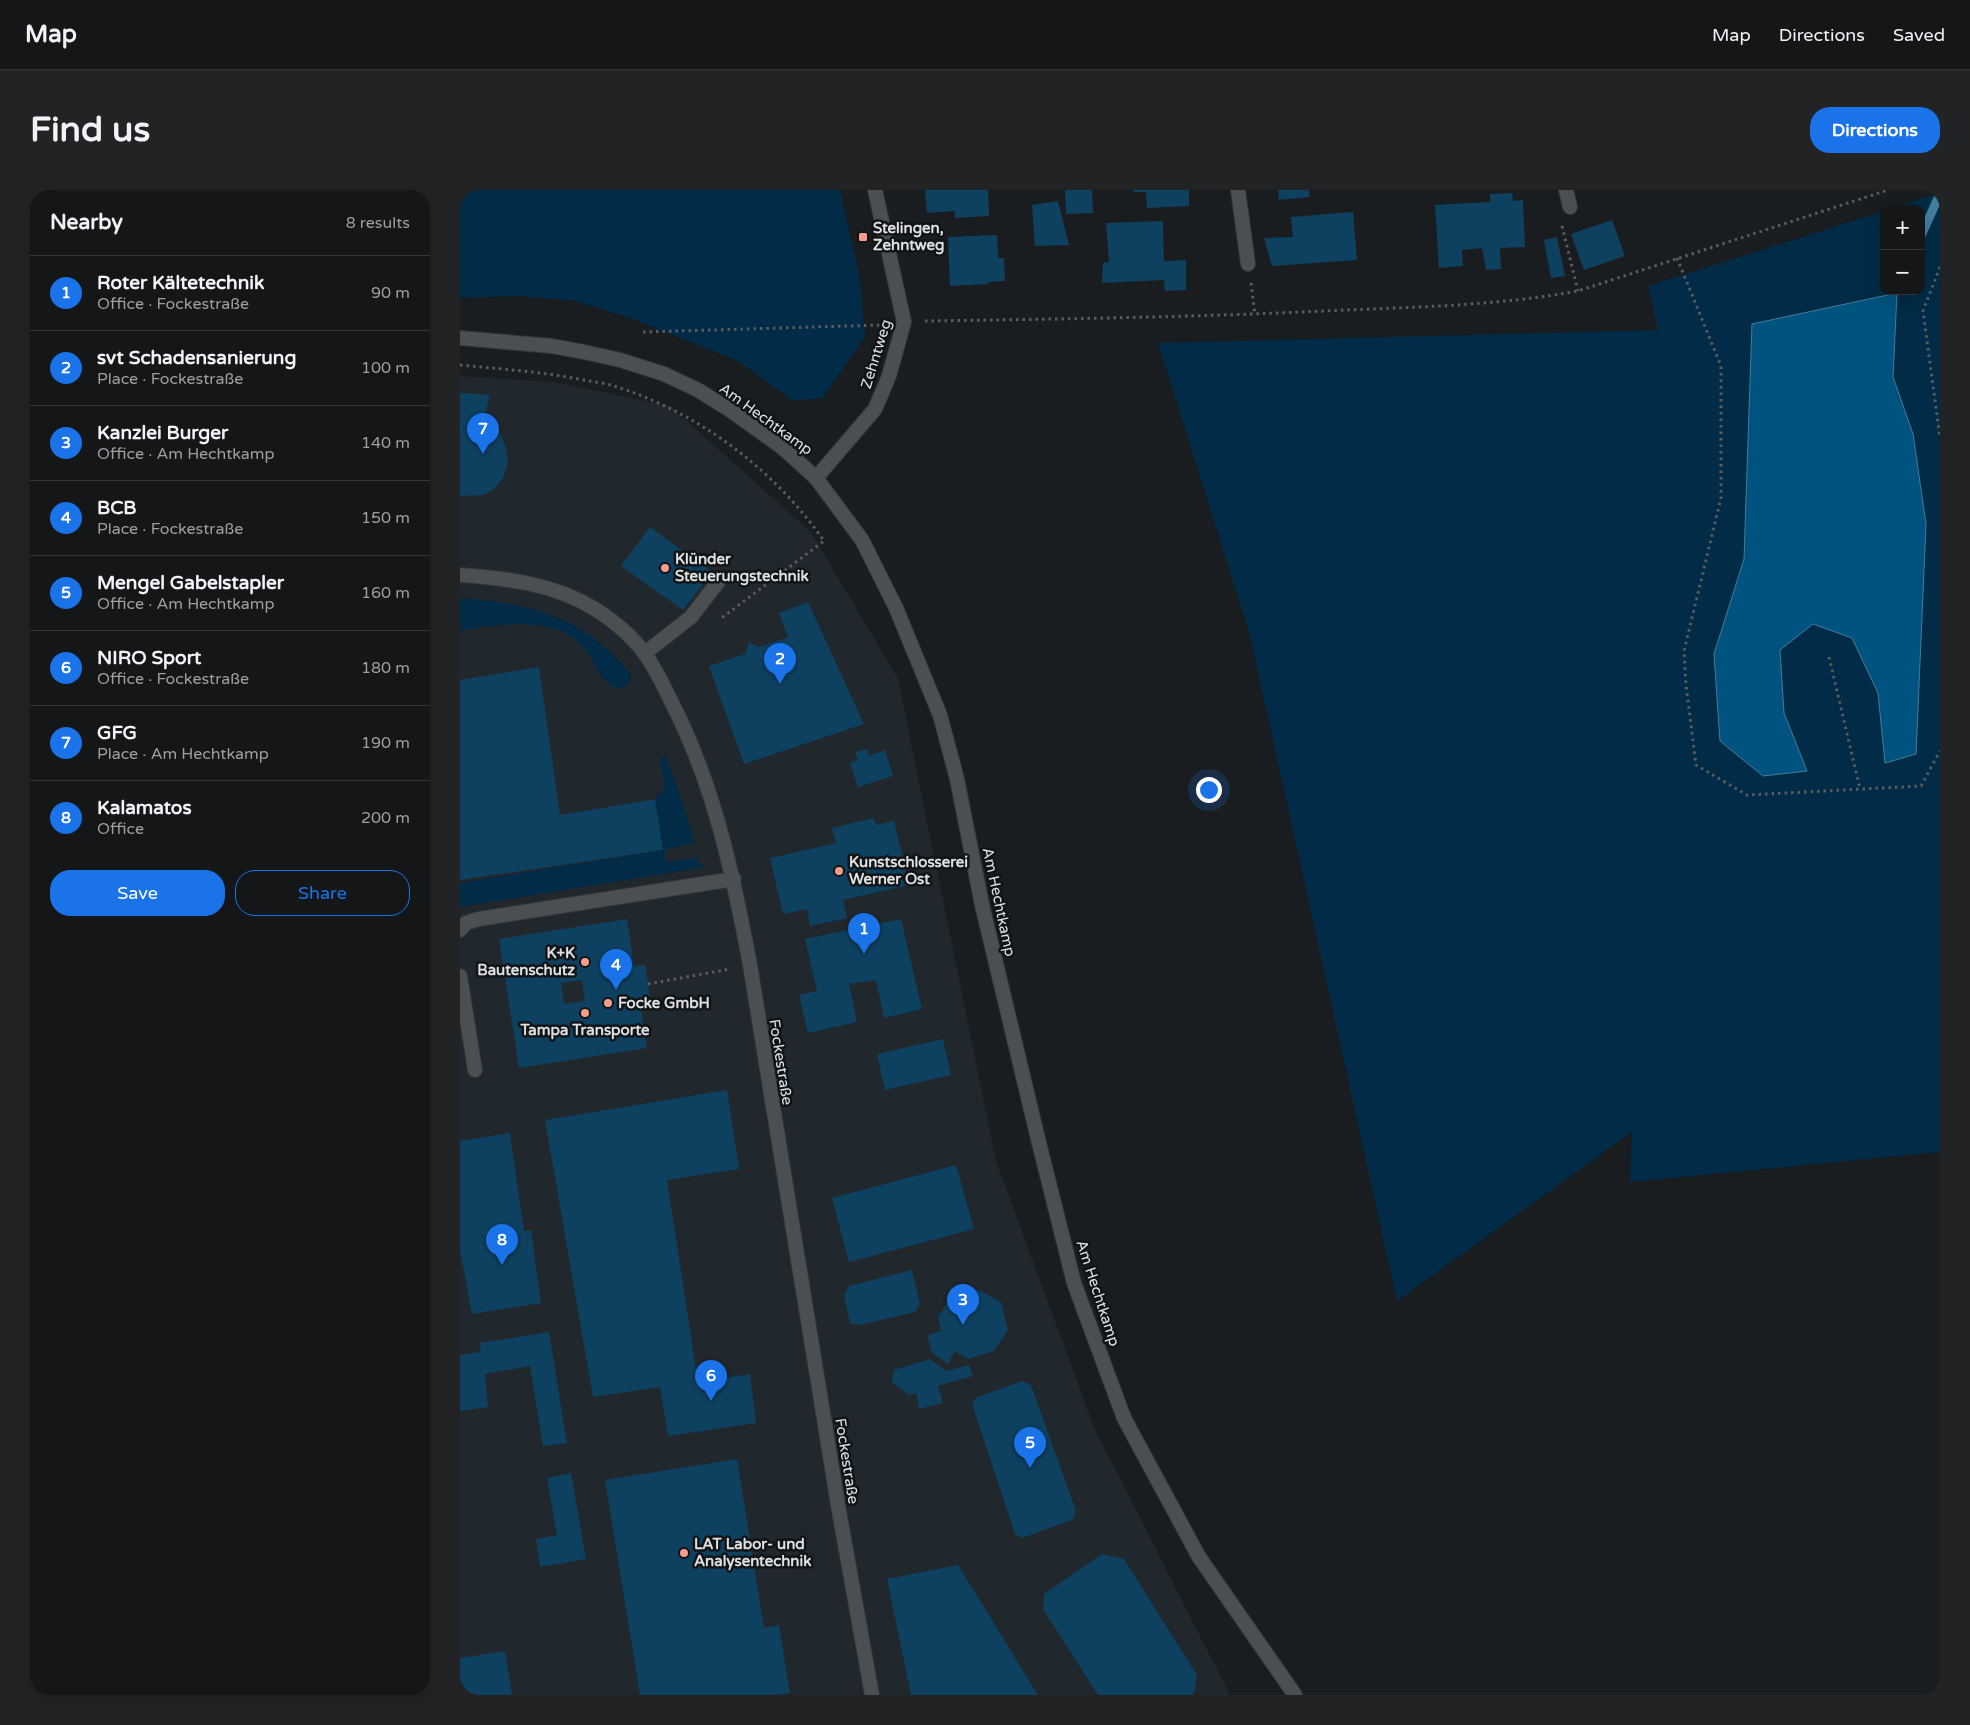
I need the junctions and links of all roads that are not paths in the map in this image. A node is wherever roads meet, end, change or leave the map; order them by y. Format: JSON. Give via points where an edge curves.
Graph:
{"nodes":[{"id":1,"x":875,"y":190,"type":"edge"},
{"id":2,"x":1238,"y":190,"type":"edge"},
{"id":3,"x":1566,"y":190,"type":"edge"},
{"id":4,"x":1570,"y":207,"type":"road end"},
{"id":5,"x":1248,"y":264,"type":"road end"},
{"id":6,"x":460,"y":338,"type":"edge"},
{"id":7,"x":816,"y":478,"type":"junction"},
{"id":8,"x":460,"y":575,"type":"edge"},
{"id":9,"x":718,"y":582,"type":"dead end"},
{"id":10,"x":645,"y":653,"type":"junction"},
{"id":11,"x":734,"y":879,"type":"junction"},
{"id":12,"x":460,"y":930,"type":"edge"},
{"id":13,"x":460,"y":976,"type":"edge"},
{"id":14,"x":475,"y":1070,"type":"dead end"},
{"id":15,"x":872,"y":1695,"type":"edge"},
{"id":16,"x":1295,"y":1695,"type":"edge"}],
"edges":[{"from":1,"to":7,"type":"street","name":"Zehntweg","via":[[904,322],[889,376],[875,409]]},
{"from":2,"to":5,"type":"street"},
{"from":3,"to":4,"type":"street"},
{"from":6,"to":7,"type":"street","name":"Am Hechtkamp","via":[[552,346],[620,360],[664,374],[730,410],[783,448]]},
{"from":7,"to":16,"type":"street","name":"Am Hechtkamp","via":[[862,540],[896,608],[940,715],[957,779],[982,905],[1074,1283],[1124,1418],[1199,1557]]},
{"from":8,"to":10,"type":"street","name":"Fockestraße","via":[[526,583],[561,592],[594,608]]},
{"from":9,"to":10,"type":"street","via":[[691,617]]},
{"from":10,"to":11,"type":"street","name":"Fockestraße","via":[[680,718],[698,760],[716,810]]},
{"from":11,"to":12,"type":"street","via":[[479,919],[466,923]]},
{"from":11,"to":15,"type":"street","name":"Fockestraße"},
{"from":13,"to":14,"type":"street"}]}
